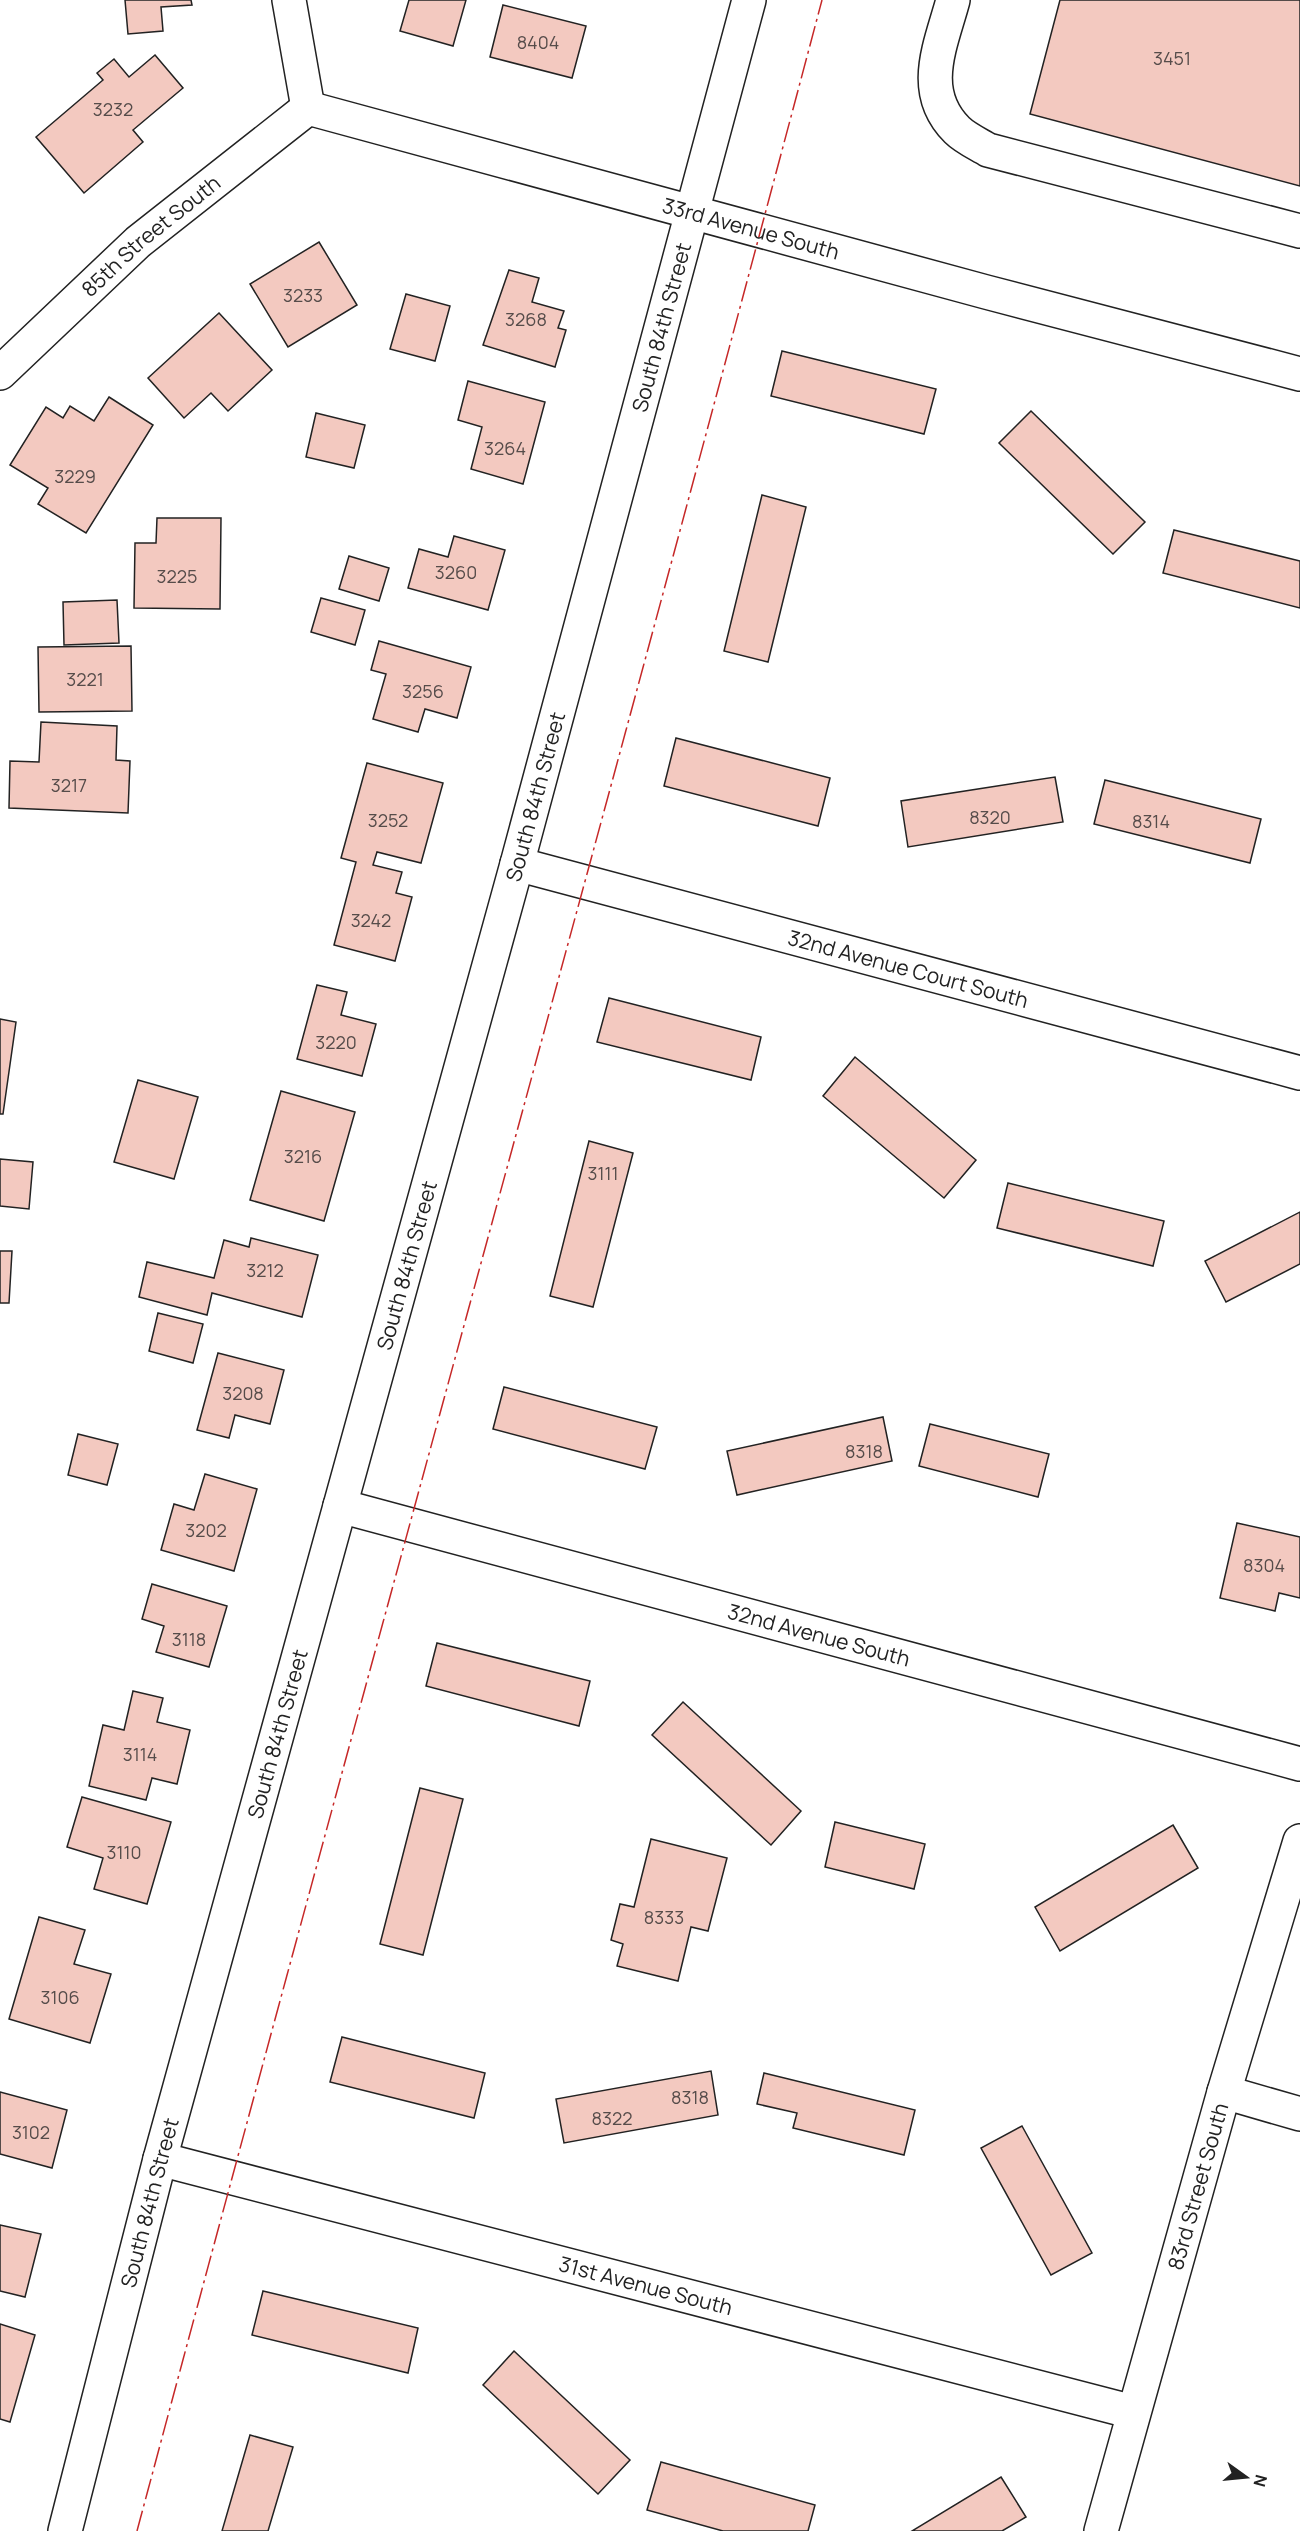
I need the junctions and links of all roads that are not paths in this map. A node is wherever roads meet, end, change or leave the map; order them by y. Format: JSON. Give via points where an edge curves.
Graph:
{"nodes":[{"id":1,"x":289,"y":0,"type":"edge"},
{"id":2,"x":749,"y":0,"type":"edge"},
{"id":3,"x":953,"y":0,"type":"edge"},
{"id":4,"x":308,"y":108,"type":"junction"},
{"id":5,"x":691,"y":213,"type":"junction"},
{"id":6,"x":1300,"y":231,"type":"edge"},
{"id":7,"x":0,"y":373,"type":"edge"},
{"id":8,"x":1300,"y":374,"type":"edge"},
{"id":9,"x":518,"y":864,"type":"junction"},
{"id":10,"x":1300,"y":1073,"type":"edge"},
{"id":11,"x":340,"y":1506,"type":"junction"},
{"id":12,"x":1300,"y":1764,"type":"edge"},
{"id":13,"x":1300,"y":1841,"type":"edge"},
{"id":14,"x":1224,"y":2092,"type":"junction"},
{"id":15,"x":1300,"y":2114,"type":"edge"},
{"id":16,"x":160,"y":2159,"type":"junction"},
{"id":17,"x":1133,"y":2412,"type":"junction"},
{"id":18,"x":65,"y":2531,"type":"edge"},
{"id":19,"x":1101,"y":2531,"type":"edge"}],
"edges":[{"from":1,"to":4,"type":"street"},
{"from":2,"to":5,"type":"street","name":"South 84th Street"},
{"from":3,"to":6,"type":"street","via":[[934,68],[937,102],[957,130],[988,150]]},
{"from":4,"to":5,"type":"street","name":"33rd Avenue South"},
{"from":4,"to":7,"type":"street","name":"85th Street South","via":[[138,242]]},
{"from":5,"to":8,"type":"street","name":"33rd Avenue South"},
{"from":5,"to":9,"type":"street","name":"South 84th Street"},
{"from":9,"to":10,"type":"street","name":"32nd Avenue Court South"},
{"from":9,"to":11,"type":"street","name":"South 84th Street"},
{"from":11,"to":12,"type":"street","name":"32nd Avenue South"},
{"from":11,"to":16,"type":"street","name":"South 84th Street"},
{"from":13,"to":14,"type":"street","name":"83rd Street South"},
{"from":14,"to":15,"type":"street"},
{"from":14,"to":17,"type":"street","name":"83rd Street South"},
{"from":16,"to":17,"type":"street","name":"31st Avenue South"},
{"from":16,"to":18,"type":"street","name":"South 84th Street"},
{"from":17,"to":19,"type":"street","name":"83rd Street South"}]}
